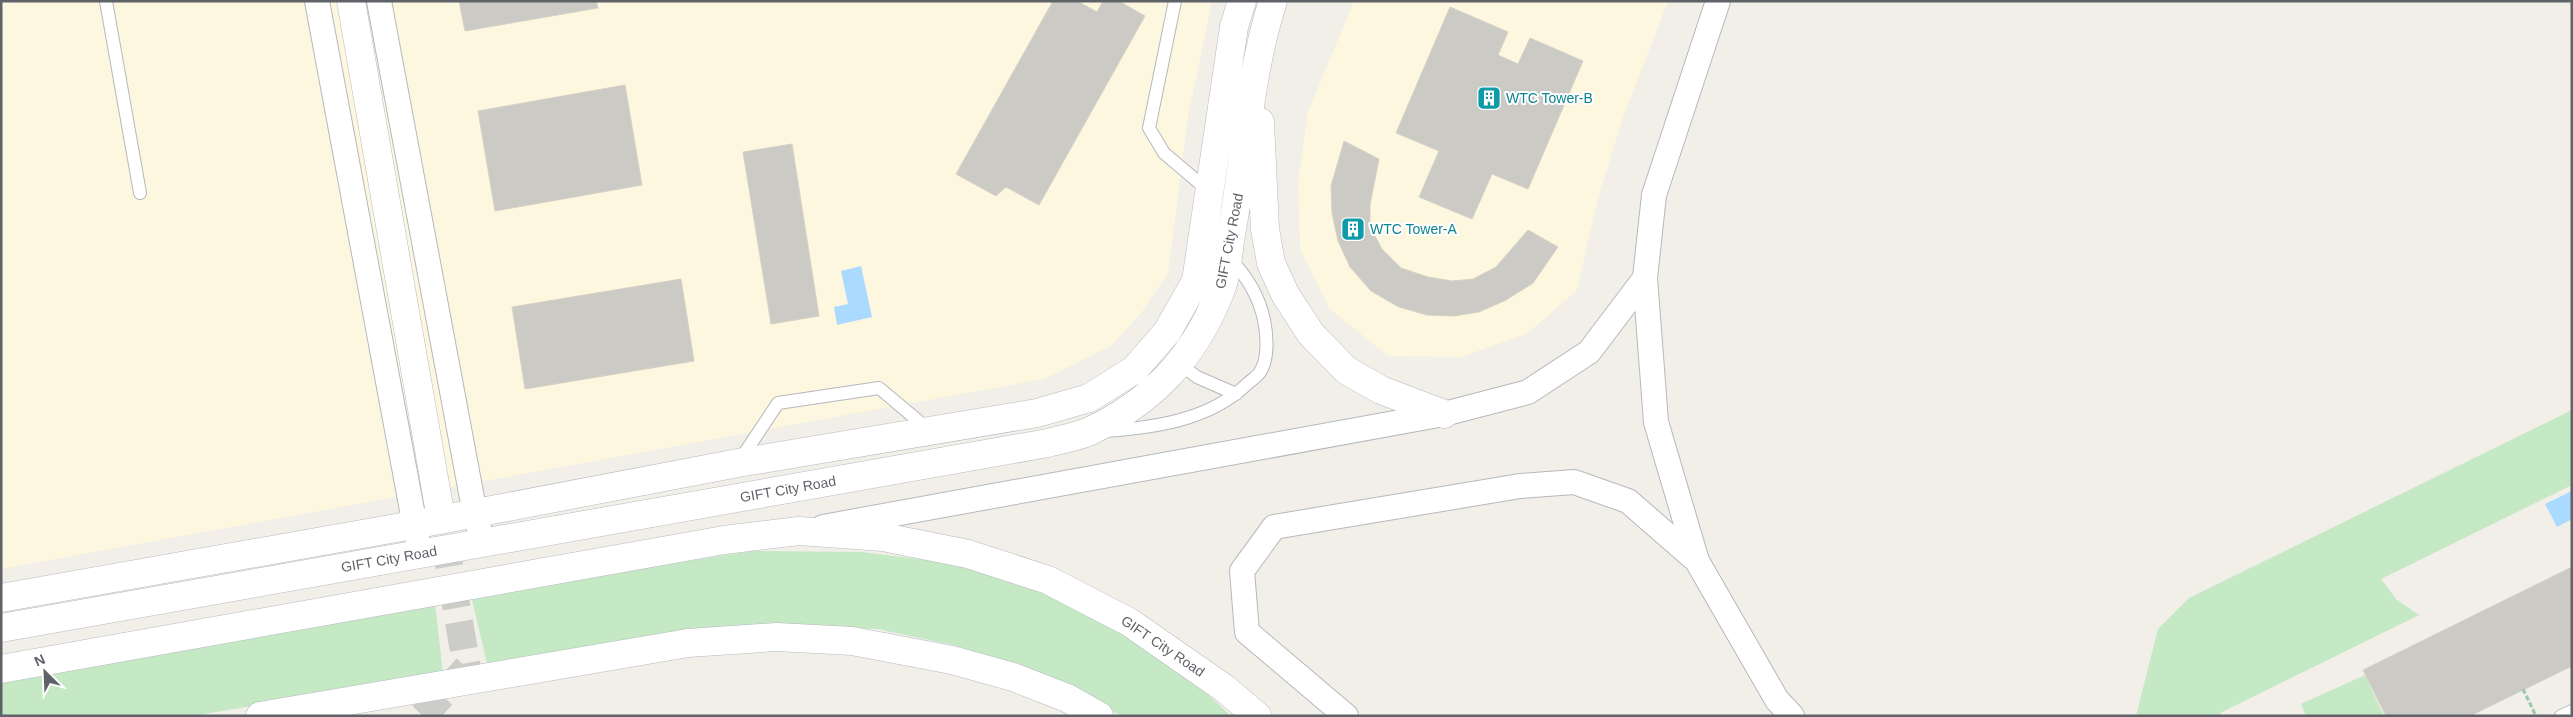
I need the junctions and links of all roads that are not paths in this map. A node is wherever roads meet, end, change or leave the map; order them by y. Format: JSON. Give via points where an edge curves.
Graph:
{"nodes":[{"id":1,"x":106,"y":1,"type":"edge"},
{"id":2,"x":317,"y":1,"type":"edge"},
{"id":3,"x":351,"y":1,"type":"edge"},
{"id":4,"x":380,"y":1,"type":"edge"},
{"id":5,"x":1176,"y":1,"type":"edge"},
{"id":6,"x":1242,"y":1,"type":"edge"},
{"id":7,"x":1273,"y":1,"type":"edge"},
{"id":8,"x":1718,"y":1,"type":"edge"},
{"id":9,"x":1250,"y":100,"type":"junction"},
{"id":10,"x":1210,"y":192,"type":"junction"},
{"id":11,"x":140,"y":193,"type":"dead end"},
{"id":12,"x":1227,"y":257,"type":"junction"},
{"id":13,"x":1645,"y":278,"type":"junction"},
{"id":14,"x":1181,"y":365,"type":"junction"},
{"id":15,"x":1236,"y":394,"type":"junction"},
{"id":16,"x":1444,"y":414,"type":"junction"},
{"id":17,"x":930,"y":430,"type":"junction"},
{"id":18,"x":1087,"y":432,"type":"junction"},
{"id":19,"x":738,"y":463,"type":"junction"},
{"id":20,"x":439,"y":507,"type":"tunnel mouth"},
{"id":21,"x":475,"y":514,"type":"junction"},
{"id":22,"x":413,"y":525,"type":"junction"},
{"id":23,"x":799,"y":531,"type":"junction"},
{"id":24,"x":482,"y":543,"type":"junction"},
{"id":25,"x":420,"y":553,"type":"junction"},
{"id":26,"x":1697,"y":561,"type":"junction"},
{"id":27,"x":1,"y":598,"type":"edge"},
{"id":28,"x":1,"y":628,"type":"edge"},
{"id":29,"x":1,"y":669,"type":"edge"},
{"id":30,"x":2572,"y":711,"type":"edge"},
{"id":31,"x":260,"y":716,"type":"edge"},
{"id":32,"x":1099,"y":716,"type":"edge"},
{"id":33,"x":1257,"y":716,"type":"edge"},
{"id":34,"x":1346,"y":716,"type":"edge"},
{"id":35,"x":1792,"y":716,"type":"edge"},
{"id":36,"x":2562,"y":716,"type":"edge"}],
"edges":[{"from":1,"to":11,"type":"lane"},
{"from":2,"to":22,"type":"street"},
{"from":3,"to":20,"type":"street"},
{"from":4,"to":21,"type":"street"},
{"from":5,"to":10,"type":"lane","via":[[1149,128],[1164,153]]},
{"from":6,"to":10,"type":"street","name":"GIFT City Road","via":[[1234,27]]},
{"from":7,"to":9,"type":"street","name":"GIFT City Road"},
{"from":8,"to":13,"type":"street","via":[[1654,195]]},
{"from":9,"to":12,"type":"street","name":"GIFT City Road"},
{"from":9,"to":16,"type":"street","via":[[1260,119],[1265,229],[1271,263],[1284,294],[1311,334],[1346,370],[1381,390]]},
{"from":10,"to":17,"type":"street","name":"GIFT City Road","via":[[1196,281],[1166,332],[1134,370],[1089,398],[1037,413]]},
{"from":12,"to":14,"type":"street","name":"GIFT City Road","via":[[1221,290]]},
{"from":12,"to":15,"type":"lane","via":[[1243,272],[1262,310],[1268,338],[1261,371]]},
{"from":13,"to":16,"type":"street","via":[[1589,352],[1528,392]]},
{"from":13,"to":26,"type":"street","via":[[1656,422]]},
{"from":14,"to":15,"type":"lane","via":[[1197,377]]},
{"from":14,"to":18,"type":"street","name":"GIFT City Road","via":[[1123,413]]},
{"from":15,"to":18,"type":"lane","via":[[1198,416],[1129,430]]},
{"from":16,"to":23,"type":"street"},
{"from":17,"to":19,"type":"street","name":"GIFT City Road"},
{"from":17,"to":19,"type":"lane","via":[[879,388],[778,403]]},
{"from":18,"to":24,"type":"street","name":"GIFT City Road","via":[[1048,443]]},
{"from":19,"to":21,"type":"street","name":"GIFT City Road"},
{"from":21,"to":22,"type":"street","name":"GIFT City Road"},
{"from":21,"to":24,"type":"street"},
{"from":22,"to":25,"type":"street"},
{"from":22,"to":27,"type":"street","name":"GIFT City Road"},
{"from":23,"to":29,"type":"street","name":"GIFT City Road","via":[[715,542]]},
{"from":23,"to":33,"type":"street","name":"GIFT City Road","via":[[892,539],[968,554],[1048,580],[1129,622],[1224,688]]},
{"from":24,"to":25,"type":"street","name":"GIFT City Road"},
{"from":25,"to":28,"type":"street","name":"GIFT City Road"},
{"from":26,"to":34,"type":"street","via":[[1628,501],[1574,482],[1520,486],[1274,528],[1242,571],[1246,632]]},
{"from":26,"to":35,"type":"street","via":[[1777,700]]},
{"from":30,"to":36,"type":"lane"},
{"from":31,"to":32,"type":"street","via":[[688,643],[777,637],[852,641],[952,660],[1067,698]]}]}
